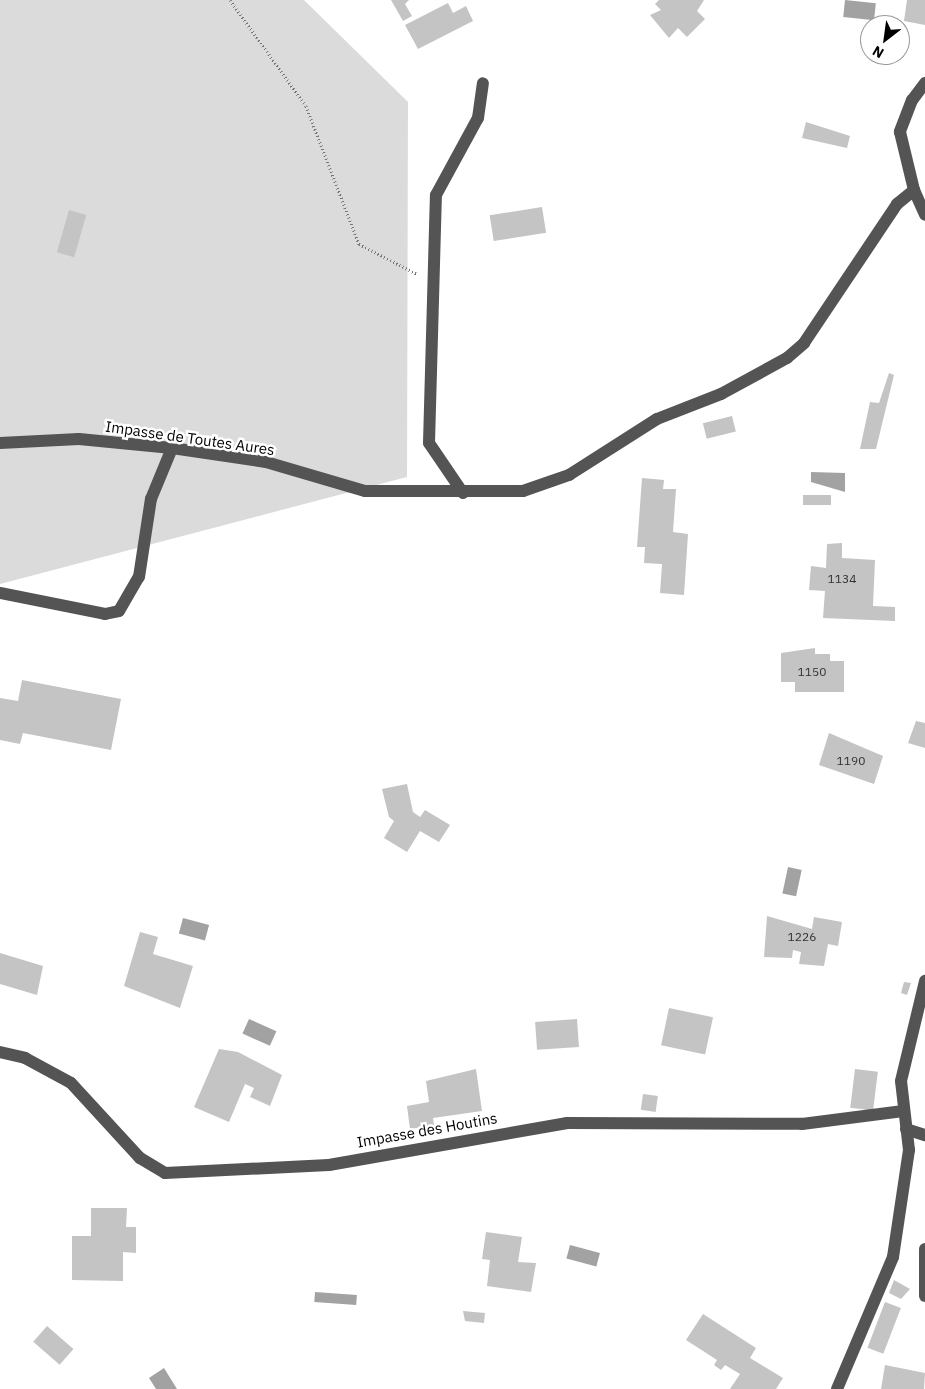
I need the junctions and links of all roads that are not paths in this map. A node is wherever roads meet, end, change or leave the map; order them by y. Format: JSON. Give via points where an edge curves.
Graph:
{"nodes":[{"id":1,"x":483,"y":82,"type":"dead end"},
{"id":2,"x":925,"y":83,"type":"edge"},
{"id":3,"x":914,"y":190,"type":"junction"},
{"id":4,"x":925,"y":215,"type":"edge"},
{"id":5,"x":0,"y":443,"type":"edge"},
{"id":6,"x":172,"y":448,"type":"junction"},
{"id":7,"x":463,"y":493,"type":"junction"},
{"id":8,"x":0,"y":592,"type":"edge"},
{"id":9,"x":925,"y":981,"type":"edge"},
{"id":10,"x":0,"y":1052,"type":"edge"},
{"id":11,"x":903,"y":1111,"type":"junction"},
{"id":12,"x":906,"y":1129,"type":"junction"},
{"id":13,"x":925,"y":1135,"type":"edge"},
{"id":14,"x":925,"y":1249,"type":"edge"},
{"id":15,"x":925,"y":1296,"type":"edge"},
{"id":16,"x":836,"y":1389,"type":"edge"}],
"edges":[{"from":1,"to":7,"type":"street","via":[[478,118],[436,195],[429,443]]},
{"from":2,"to":3,"type":"street","via":[[912,100],[900,132]]},
{"from":3,"to":4,"type":"street"},
{"from":3,"to":7,"type":"street","name":"Impasse de Toutes Aures","via":[[897,204],[804,343],[771,369],[657,419],[595,460],[546,484],[523,491]]},
{"from":5,"to":6,"type":"street","name":"Impasse de Toutes Aures","via":[[79,439]]},
{"from":6,"to":7,"type":"street","name":"Impasse de Toutes Aures","via":[[266,462],[345,488]]},
{"from":6,"to":8,"type":"street","via":[[151,499],[139,577],[119,611],[105,614]]},
{"from":9,"to":11,"type":"street","via":[[901,1081]]},
{"from":10,"to":11,"type":"street","name":"Impasse des Houtins","via":[[25,1058],[71,1084],[140,1158],[165,1173],[329,1165],[567,1123],[802,1124]]},
{"from":11,"to":12,"type":"street"},
{"from":12,"to":13,"type":"street"},
{"from":12,"to":16,"type":"street","via":[[909,1150],[904,1200],[893,1257]]},
{"from":14,"to":15,"type":"street"}]}
